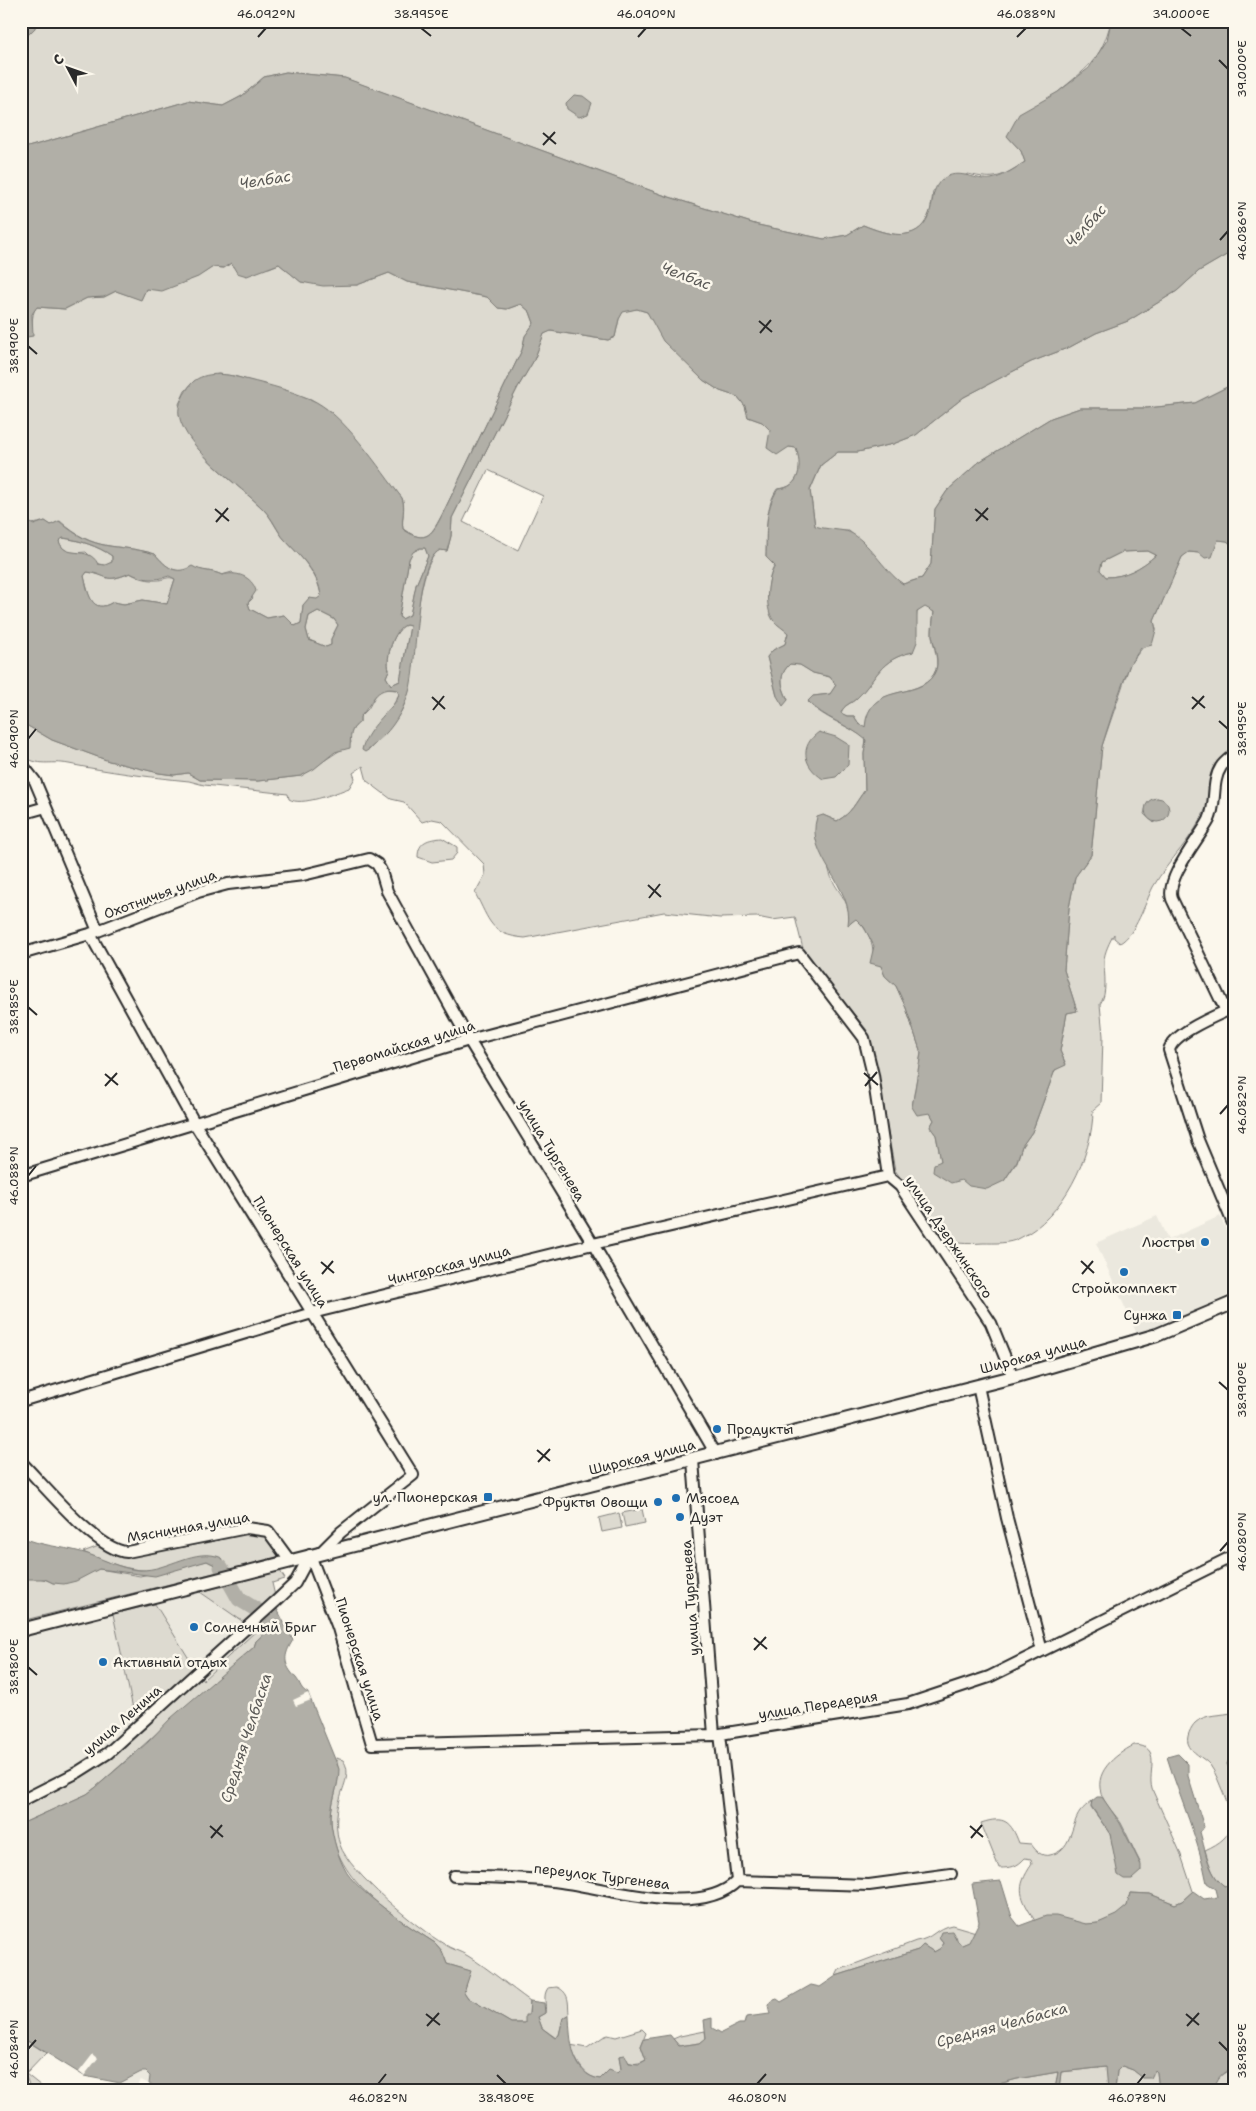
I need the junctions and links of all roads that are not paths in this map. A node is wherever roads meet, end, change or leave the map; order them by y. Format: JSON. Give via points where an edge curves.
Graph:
{"nodes":[{"id":1,"x":1235,"y":754,"type":"edge"},
{"id":2,"x":21,"y":763,"type":"edge"},
{"id":3,"x":46,"y":807,"type":"junction"},
{"id":4,"x":21,"y":814,"type":"edge"},
{"id":5,"x":369,"y":859,"type":"joint"},
{"id":6,"x":94,"y":932,"type":"junction"},
{"id":7,"x":799,"y":953,"type":"joint"},
{"id":8,"x":21,"y":954,"type":"edge"},
{"id":9,"x":1230,"y":1009,"type":"edge"},
{"id":10,"x":469,"y":1040,"type":"junction"},
{"id":11,"x":195,"y":1124,"type":"junction"},
{"id":12,"x":21,"y":1176,"type":"edge"},
{"id":13,"x":888,"y":1176,"type":"junction"},
{"id":14,"x":1235,"y":1228,"type":"edge"},
{"id":15,"x":593,"y":1244,"type":"junction"},
{"id":16,"x":1235,"y":1302,"type":"edge"},
{"id":17,"x":312,"y":1313,"type":"junction"},
{"id":18,"x":1013,"y":1376,"type":"junction"},
{"id":19,"x":978,"y":1386,"type":"junction"},
{"id":20,"x":21,"y":1400,"type":"edge"},
{"id":21,"x":716,"y":1454,"type":"junction"},
{"id":22,"x":693,"y":1460,"type":"junction"},
{"id":23,"x":21,"y":1462,"type":"edge"},
{"id":24,"x":315,"y":1554,"type":"junction"},
{"id":25,"x":1235,"y":1555,"type":"edge"},
{"id":26,"x":290,"y":1561,"type":"junction"},
{"id":27,"x":21,"y":1630,"type":"edge"},
{"id":28,"x":1042,"y":1652,"type":"junction"},
{"id":29,"x":717,"y":1734,"type":"junction"},
{"id":30,"x":372,"y":1744,"type":"joint"},
{"id":31,"x":21,"y":1801,"type":"edge"},
{"id":32,"x":951,"y":1874,"type":"dead end"},
{"id":33,"x":454,"y":1876,"type":"dead end"},
{"id":34,"x":737,"y":1881,"type":"junction"}],
"edges":[{"from":1,"to":9,"type":"street","via":[[1217,774],[1215,804],[1209,819],[1170,889],[1172,899]]},
{"from":2,"to":3,"type":"street","name":"Пионерская улица","via":[[35,781]]},
{"from":3,"to":4,"type":"street"},
{"from":3,"to":6,"type":"street","name":"Пионерская улица"},
{"from":5,"to":6,"type":"street","name":"Охотничья улица","via":[[303,875],[228,884],[198,892]]},
{"from":5,"to":10,"type":"street","name":"улица Тургенева","via":[[381,871],[387,891]]},
{"from":6,"to":8,"type":"street","name":"Охотничья улица"},
{"from":6,"to":11,"type":"street","name":"Пионерская улица"},
{"from":7,"to":10,"type":"street","name":"Первомайская улица"},
{"from":7,"to":13,"type":"street","name":"улица Дзержинского","via":[[864,1038],[873,1075]]},
{"from":9,"to":14,"type":"street","via":[[1184,1033],[1170,1045],[1169,1054],[1198,1140]]},
{"from":10,"to":11,"type":"street","name":"Первомайская улица"},
{"from":10,"to":15,"type":"street","name":"улица Тургенева"},
{"from":11,"to":12,"type":"street","name":"Первомайская улица"},
{"from":11,"to":17,"type":"street","name":"Пионерская улица"},
{"from":13,"to":15,"type":"street","name":"Чингарская улица"},
{"from":13,"to":18,"type":"street","name":"улица Дзержинского","via":[[900,1186],[991,1323]]},
{"from":15,"to":17,"type":"street","name":"Чингарская улица"},
{"from":15,"to":21,"type":"street","name":"улица Тургенева"},
{"from":16,"to":18,"type":"street","name":"Широкая улица","via":[[1149,1338]]},
{"from":17,"to":20,"type":"street","name":"Чингарская улица"},
{"from":17,"to":24,"type":"street","name":"Пионерская улица","via":[[413,1475]]},
{"from":18,"to":19,"type":"street","name":"Широкая улица"},
{"from":19,"to":21,"type":"street","name":"Широкая улица"},
{"from":19,"to":28,"type":"street","via":[[1007,1518]]},
{"from":21,"to":22,"type":"street","name":"Широкая улица"},
{"from":22,"to":24,"type":"street","name":"Широкая улица"},
{"from":22,"to":29,"type":"street","name":"улица Тургенева"},
{"from":23,"to":26,"type":"street","name":"Мясничная улица","via":[[90,1532],[113,1549],[127,1552],[247,1528],[268,1531]]},
{"from":24,"to":26,"type":"street","name":"Широкая улица"},
{"from":24,"to":30,"type":"street","name":"Пионерская улица"},
{"from":24,"to":31,"type":"street","name":"улица Ленина","via":[[276,1602],[108,1753]]},
{"from":25,"to":28,"type":"street","name":"улица Передерия"},
{"from":26,"to":27,"type":"street","name":"Широкая улица"},
{"from":28,"to":29,"type":"street","name":"улица Передерия","via":[[989,1676],[908,1704]]},
{"from":29,"to":30,"type":"street","name":"улица Передерия"},
{"from":29,"to":34,"type":"street","name":"улица Тургенева"},
{"from":32,"to":34,"type":"street","via":[[869,1885]]},
{"from":33,"to":34,"type":"street","name":"переулок Тургенева","via":[[559,1882],[674,1899],[714,1897],[730,1889]]}]}
